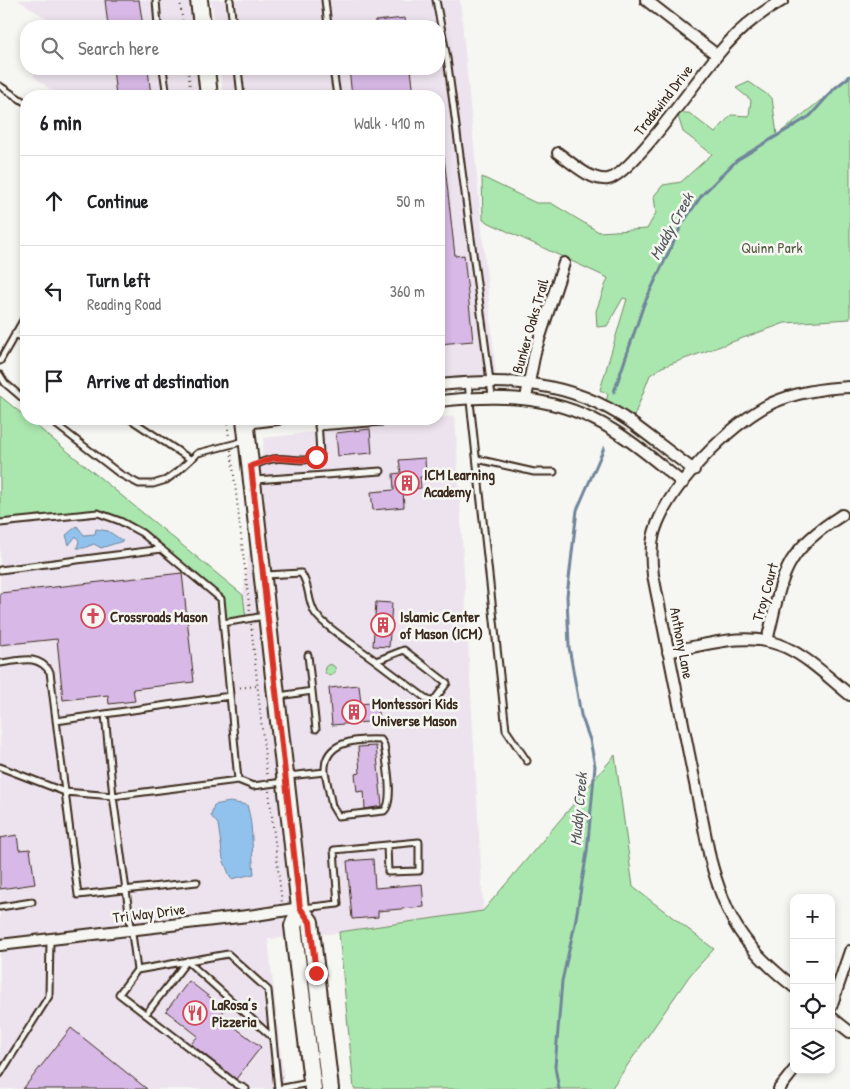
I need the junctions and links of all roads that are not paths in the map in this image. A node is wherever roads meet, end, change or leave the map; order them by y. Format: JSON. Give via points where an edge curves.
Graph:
{"nodes":[{"id":1,"x":156,"y":0,"type":"edge"},
{"id":2,"x":199,"y":0,"type":"edge"},
{"id":3,"x":230,"y":0,"type":"edge"},
{"id":4,"x":325,"y":0,"type":"edge"},
{"id":5,"x":436,"y":0,"type":"edge"},
{"id":6,"x":646,"y":0,"type":"edge"},
{"id":7,"x":783,"y":0,"type":"edge"},
{"id":8,"x":158,"y":20,"type":"edge"},
{"id":9,"x":201,"y":20,"type":"edge"},
{"id":10,"x":232,"y":20,"type":"edge"},
{"id":11,"x":327,"y":20,"type":"edge"},
{"id":12,"x":440,"y":20,"type":"edge"},
{"id":13,"x":445,"y":47,"type":"edge"},
{"id":14,"x":717,"y":55,"type":"junction"},
{"id":15,"x":164,"y":75,"type":"edge"},
{"id":16,"x":207,"y":75,"type":"edge"},
{"id":17,"x":239,"y":75,"type":"edge"},
{"id":18,"x":334,"y":75,"type":"edge"},
{"id":19,"x":0,"y":86,"type":"edge"},
{"id":20,"x":166,"y":90,"type":"edge"},
{"id":21,"x":208,"y":90,"type":"edge"},
{"id":22,"x":240,"y":90,"type":"edge"},
{"id":23,"x":335,"y":90,"type":"edge"},
{"id":24,"x":20,"y":99,"type":"edge"},
{"id":25,"x":558,"y":153,"type":"dead end"},
{"id":26,"x":564,"y":263,"type":"dead end"},
{"id":27,"x":20,"y":325,"type":"edge"},
{"id":28,"x":15,"y":333,"type":"junction"},
{"id":29,"x":20,"y":337,"type":"edge"},
{"id":30,"x":0,"y":361,"type":"edge"},
{"id":31,"x":0,"y":375,"type":"edge"},
{"id":32,"x":488,"y":381,"type":"junction"},
{"id":33,"x":468,"y":382,"type":"junction"},
{"id":34,"x":529,"y":382,"type":"junction"},
{"id":35,"x":445,"y":384,"type":"edge"},
{"id":36,"x":850,"y":387,"type":"edge"},
{"id":37,"x":20,"y":396,"type":"edge"},
{"id":38,"x":492,"y":396,"type":"junction"},
{"id":39,"x":471,"y":397,"type":"junction"},
{"id":40,"x":526,"y":398,"type":"junction"},
{"id":41,"x":445,"y":400,"type":"edge"},
{"id":42,"x":58,"y":425,"type":"edge"},
{"id":43,"x":139,"y":425,"type":"edge"},
{"id":44,"x":246,"y":425,"type":"edge"},
{"id":45,"x":344,"y":425,"type":"edge"},
{"id":46,"x":318,"y":427,"type":"joint"},
{"id":47,"x":248,"y":440,"type":"junction"},
{"id":48,"x":477,"y":459,"type":"junction"},
{"id":49,"x":190,"y":460,"type":"junction"},
{"id":50,"x":694,"y":470,"type":"junction"},
{"id":51,"x":380,"y":471,"type":"dead end"},
{"id":52,"x":554,"y":472,"type":"dead end"},
{"id":53,"x":251,"y":473,"type":"junction"},
{"id":54,"x":684,"y":483,"type":"junction"},
{"id":55,"x":842,"y":515,"type":"dead end"},
{"id":56,"x":0,"y":523,"type":"edge"},
{"id":57,"x":162,"y":549,"type":"junction"},
{"id":58,"x":0,"y":570,"type":"edge"},
{"id":59,"x":263,"y":575,"type":"junction"},
{"id":60,"x":268,"y":615,"type":"junction"},
{"id":61,"x":224,"y":623,"type":"junction"},
{"id":62,"x":767,"y":641,"type":"junction"},
{"id":63,"x":668,"y":652,"type":"junction"},
{"id":64,"x":308,"y":655,"type":"dead end"},
{"id":65,"x":376,"y":661,"type":"junction"},
{"id":66,"x":0,"y":663,"type":"edge"},
{"id":67,"x":312,"y":691,"type":"junction"},
{"id":68,"x":850,"y":695,"type":"edge"},
{"id":69,"x":230,"y":696,"type":"junction"},
{"id":70,"x":276,"y":696,"type":"junction"},
{"id":71,"x":105,"y":714,"type":"junction"},
{"id":72,"x":56,"y":721,"type":"junction"},
{"id":73,"x":316,"y":729,"type":"dead end"},
{"id":74,"x":527,"y":761,"type":"dead end"},
{"id":75,"x":0,"y":766,"type":"edge"},
{"id":76,"x":325,"y":772,"type":"junction"},
{"id":77,"x":285,"y":779,"type":"junction"},
{"id":78,"x":238,"y":780,"type":"junction"},
{"id":79,"x":65,"y":792,"type":"junction"},
{"id":80,"x":113,"y":796,"type":"junction"},
{"id":81,"x":387,"y":845,"type":"junction"},
{"id":82,"x":197,"y":882,"type":"dead end"},
{"id":83,"x":125,"y":889,"type":"junction"},
{"id":84,"x":32,"y":902,"type":"dead end"},
{"id":85,"x":0,"y":907,"type":"edge"},
{"id":86,"x":300,"y":908,"type":"junction"},
{"id":87,"x":131,"y":930,"type":"junction"},
{"id":88,"x":50,"y":939,"type":"junction"},
{"id":89,"x":0,"y":945,"type":"edge"},
{"id":90,"x":850,"y":951,"type":"edge"},
{"id":91,"x":187,"y":961,"type":"junction"},
{"id":92,"x":137,"y":970,"type":"junction"},
{"id":93,"x":790,"y":984,"type":"edge"},
{"id":94,"x":835,"y":995,"type":"edge"},
{"id":95,"x":146,"y":1014,"type":"junction"},
{"id":96,"x":835,"y":1020,"type":"edge"},
{"id":97,"x":850,"y":1032,"type":"edge"},
{"id":98,"x":273,"y":1038,"type":"junction"},
{"id":99,"x":0,"y":1074,"type":"edge"},
{"id":100,"x":791,"y":1074,"type":"edge"},
{"id":101,"x":313,"y":1086,"type":"edge"},
{"id":102,"x":246,"y":1089,"type":"edge"},
{"id":103,"x":330,"y":1089,"type":"edge"},
{"id":104,"x":779,"y":1089,"type":"edge"}],
"edges":[{"from":1,"to":8,"type":"lane"},
{"from":2,"to":9,"type":"main road"},
{"from":3,"to":10,"type":"lane"},
{"from":4,"to":11,"type":"lane"},
{"from":5,"to":12,"type":"lane"},
{"from":6,"to":14,"type":"street"},
{"from":7,"to":14,"type":"street","name":"Tradewind Drive","via":[[747,24]]},
{"from":13,"to":32,"type":"lane"},
{"from":14,"to":25,"type":"street","name":"Tradewind Drive","via":[[620,174],[607,179],[593,177]]},
{"from":15,"to":20,"type":"lane"},
{"from":16,"to":21,"type":"main road"},
{"from":17,"to":22,"type":"lane"},
{"from":18,"to":23,"type":"lane"},
{"from":19,"to":24,"type":"lane"},
{"from":26,"to":34,"type":"street","name":"Bunker Oaks Trail","via":[[535,352]]},
{"from":27,"to":28,"type":"lane"},
{"from":28,"to":29,"type":"lane"},
{"from":28,"to":30,"type":"lane"},
{"from":31,"to":37,"type":"lane"},
{"from":32,"to":33,"type":"street"},
{"from":32,"to":34,"type":"street"},
{"from":32,"to":38,"type":"lane"},
{"from":33,"to":35,"type":"street"},
{"from":33,"to":39,"type":"lane"},
{"from":34,"to":40,"type":"street","name":"Bunker Oaks Trail"},
{"from":34,"to":50,"type":"street","via":[[566,391],[604,406]]},
{"from":36,"to":50,"type":"street","name":"Anthony Lane","via":[[806,392],[761,409],[722,438]]},
{"from":38,"to":39,"type":"street"},
{"from":38,"to":40,"type":"street"},
{"from":39,"to":41,"type":"street"},
{"from":39,"to":48,"type":"lane"},
{"from":40,"to":54,"type":"street","via":[[601,423]]},
{"from":42,"to":49,"type":"lane","via":[[120,474],[139,484],[166,480]]},
{"from":43,"to":49,"type":"lane"},
{"from":44,"to":47,"type":"main road"},
{"from":45,"to":46,"type":"lane"},
{"from":46,"to":53,"type":"lane","via":[[320,454],[316,457],[304,460],[274,458]]},
{"from":47,"to":49,"type":"lane","via":[[204,450]]},
{"from":47,"to":53,"type":"main road"},
{"from":48,"to":52,"type":"lane","via":[[534,472]]},
{"from":48,"to":74,"type":"lane","via":[[506,730]]},
{"from":50,"to":54,"type":"street","name":"Anthony Lane"},
{"from":51,"to":53,"type":"lane"},
{"from":53,"to":59,"type":"main road"},
{"from":54,"to":63,"type":"street","name":"Anthony Lane","via":[[658,521],[652,547],[653,575]]},
{"from":55,"to":62,"type":"street","name":"Troy Court","via":[[807,539],[790,562]]},
{"from":56,"to":57,"type":"lane","via":[[98,513],[142,533]]},
{"from":57,"to":58,"type":"lane"},
{"from":57,"to":61,"type":"lane","via":[[221,599]]},
{"from":59,"to":60,"type":"main road"},
{"from":59,"to":65,"type":"lane","via":[[301,573],[307,581],[311,606],[316,615]]},
{"from":60,"to":61,"type":"lane"},
{"from":60,"to":70,"type":"main road"},
{"from":61,"to":69,"type":"lane"},
{"from":62,"to":63,"type":"street","via":[[732,640]]},
{"from":62,"to":68,"type":"street","via":[[798,655]]},
{"from":63,"to":93,"type":"street","name":"Anthony Lane","via":[[719,892],[741,935],[774,972]]},
{"from":64,"to":67,"type":"lane"},
{"from":65,"to":65,"type":"lane","via":[[432,703],[447,683],[404,650]]},
{"from":66,"to":72,"type":"lane","via":[[33,659],[44,662],[50,672]]},
{"from":67,"to":70,"type":"lane"},
{"from":67,"to":73,"type":"lane"},
{"from":69,"to":71,"type":"lane"},
{"from":69,"to":78,"type":"lane"},
{"from":70,"to":77,"type":"main road"},
{"from":71,"to":72,"type":"lane"},
{"from":71,"to":80,"type":"lane"},
{"from":72,"to":79,"type":"lane"},
{"from":75,"to":79,"type":"lane"},
{"from":76,"to":76,"type":"lane","via":[[331,748],[381,740],[390,798],[388,808],[338,816],[332,806]]},
{"from":76,"to":77,"type":"lane"},
{"from":77,"to":78,"type":"lane","via":[[253,786]]},
{"from":77,"to":86,"type":"main road"},
{"from":78,"to":80,"type":"lane"},
{"from":79,"to":80,"type":"lane"},
{"from":79,"to":83,"type":"lane","via":[[78,895]]},
{"from":80,"to":83,"type":"lane"},
{"from":81,"to":81,"type":"lane","via":[[419,842],[419,871],[388,872]]},
{"from":81,"to":86,"type":"lane","via":[[334,850],[338,904]]},
{"from":82,"to":83,"type":"lane"},
{"from":83,"to":87,"type":"lane"},
{"from":84,"to":85,"type":"lane"},
{"from":86,"to":87,"type":"street","name":"Tri Way Drive"},
{"from":86,"to":101,"type":"main road","via":[[293,926]]},
{"from":86,"to":103,"type":"main road","via":[[310,922]]},
{"from":87,"to":88,"type":"street","name":"Tri Way Drive"},
{"from":87,"to":92,"type":"lane"},
{"from":88,"to":89,"type":"street","name":"Tri Way Drive"},
{"from":88,"to":99,"type":"lane","via":[[49,996]]},
{"from":90,"to":94,"type":"street"},
{"from":91,"to":92,"type":"lane"},
{"from":91,"to":95,"type":"lane"},
{"from":91,"to":98,"type":"lane"},
{"from":91,"to":98,"type":"lane","via":[[228,954],[268,990]]},
{"from":92,"to":95,"type":"lane","via":[[119,994]]},
{"from":95,"to":102,"type":"lane"},
{"from":96,"to":97,"type":"street"},
{"from":98,"to":101,"type":"lane","via":[[278,1089]]},
{"from":100,"to":104,"type":"street"}]}
